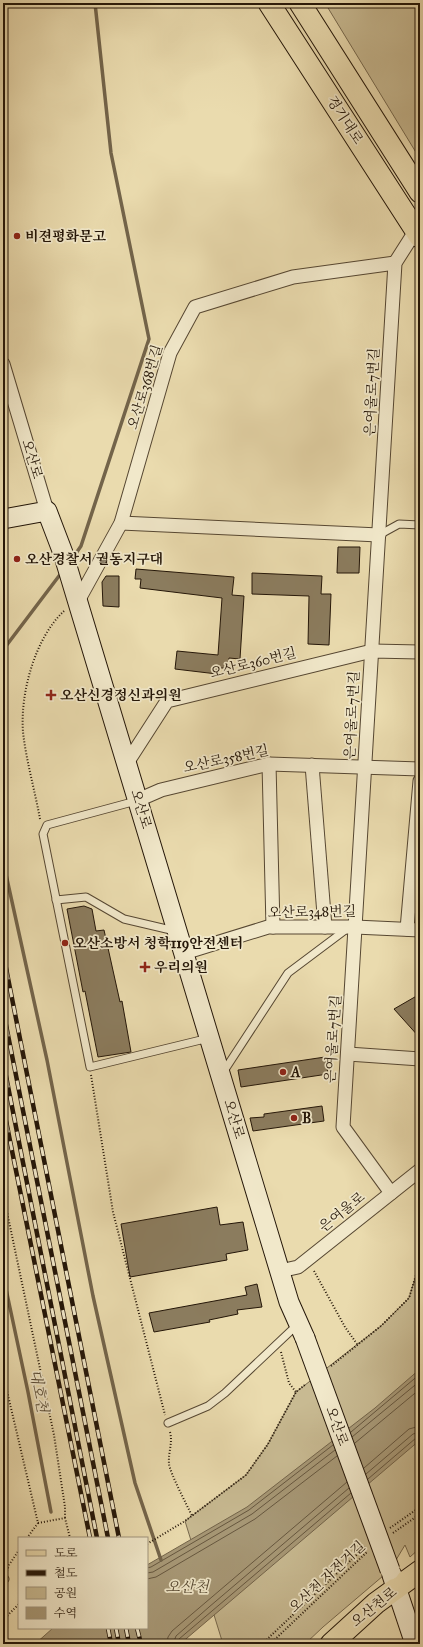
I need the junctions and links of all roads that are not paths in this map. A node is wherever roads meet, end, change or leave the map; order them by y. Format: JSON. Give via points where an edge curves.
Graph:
{"nodes":[{"id":1,"x":269,"y":3,"type":"edge"},
{"id":2,"x":300,"y":3,"type":"edge"},
{"id":3,"x":420,"y":192,"type":"edge"},
{"id":4,"x":418,"y":234,"type":"edge"},
{"id":5,"x":395,"y":263,"type":"junction"},
{"id":6,"x":3,"y":364,"type":"edge"},
{"id":7,"x":47,"y":511,"type":"junction"},
{"id":8,"x":3,"y":518,"type":"edge"},
{"id":9,"x":121,"y":523,"type":"junction"},
{"id":10,"x":420,"y":525,"type":"edge"},
{"id":11,"x":379,"y":535,"type":"junction"},
{"id":12,"x":76,"y":595,"type":"junction"},
{"id":13,"x":372,"y":651,"type":"junction"},
{"id":14,"x":420,"y":652,"type":"edge"},
{"id":15,"x":127,"y":763,"type":"junction"},
{"id":16,"x":268,"y":764,"type":"junction"},
{"id":17,"x":312,"y":765,"type":"junction"},
{"id":18,"x":365,"y":766,"type":"junction"},
{"id":19,"x":420,"y":769,"type":"edge"},
{"id":20,"x":420,"y":781,"type":"edge"},
{"id":21,"x":138,"y":800,"type":"junction"},
{"id":22,"x":56,"y":900,"type":"junction"},
{"id":23,"x":274,"y":927,"type":"junction"},
{"id":24,"x":325,"y":927,"type":"junction"},
{"id":25,"x":353,"y":927,"type":"junction"},
{"id":26,"x":414,"y":929,"type":"edge"},
{"id":27,"x":177,"y":931,"type":"junction"},
{"id":28,"x":184,"y":953,"type":"junction"},
{"id":29,"x":210,"y":1038,"type":"junction"},
{"id":30,"x":348,"y":1054,"type":"junction"},
{"id":31,"x":420,"y":1059,"type":"edge"},
{"id":32,"x":221,"y":1076,"type":"junction"},
{"id":33,"x":420,"y":1170,"type":"edge"},
{"id":34,"x":391,"y":1193,"type":"junction"},
{"id":35,"x":280,"y":1271,"type":"junction"},
{"id":36,"x":302,"y":1331,"type":"junction"},
{"id":37,"x":168,"y":1423,"type":"road end"},
{"id":38,"x":420,"y":1572,"type":"edge"},
{"id":39,"x":393,"y":1579,"type":"junction"},
{"id":40,"x":331,"y":1644,"type":"edge"},
{"id":41,"x":415,"y":1644,"type":"edge"}],
"edges":[{"from":1,"to":4,"type":"main road","name":"경기대로"},
{"from":2,"to":3,"type":"main road","name":"경기대로"},
{"from":4,"to":5,"type":"street","name":"은여울로7번길"},
{"from":5,"to":9,"type":"street","name":"오산로368번길","via":[[293,277],[195,307],[170,353]]},
{"from":5,"to":11,"type":"street","name":"은여울로7번길"},
{"from":6,"to":7,"type":"street","name":"오산로"},
{"from":7,"to":8,"type":"street"},
{"from":7,"to":12,"type":"street","name":"오산로","via":[[64,553]]},
{"from":9,"to":11,"type":"street"},
{"from":9,"to":12,"type":"street","name":"오산로368번길"},
{"from":10,"to":11,"type":"lane","via":[[399,524]]},
{"from":11,"to":13,"type":"street","name":"은여울로7번길"},
{"from":12,"to":15,"type":"street","name":"오산로"},
{"from":13,"to":14,"type":"street","name":"오산로360번길"},
{"from":13,"to":15,"type":"street","name":"오산로360번길","via":[[167,701]]},
{"from":13,"to":18,"type":"street","name":"은여울로7번길"},
{"from":15,"to":21,"type":"street","name":"오산로"},
{"from":16,"to":17,"type":"street","name":"오산로358번길"},
{"from":16,"to":21,"type":"street","name":"오산로358번길","via":[[161,790]]},
{"from":16,"to":23,"type":"street"},
{"from":17,"to":18,"type":"street","name":"오산로358번길"},
{"from":17,"to":24,"type":"street"},
{"from":18,"to":19,"type":"street","name":"오산로358번길"},
{"from":18,"to":25,"type":"street","name":"은여울로7번길"},
{"from":20,"to":26,"type":"street"},
{"from":21,"to":22,"type":"lane","via":[[47,825],[43,834]]},
{"from":21,"to":27,"type":"street","name":"오산로"},
{"from":22,"to":27,"type":"lane","via":[[86,897],[124,919]]},
{"from":22,"to":29,"type":"lane","via":[[90,1067]]},
{"from":23,"to":24,"type":"street","name":"오산로348번길"},
{"from":23,"to":28,"type":"street","name":"오산로348번길"},
{"from":24,"to":25,"type":"street","name":"오산로348번길"},
{"from":25,"to":26,"type":"street","name":"오산로348번길"},
{"from":25,"to":30,"type":"street","name":"은여울로7번길"},
{"from":25,"to":32,"type":"lane","via":[[288,973]]},
{"from":27,"to":28,"type":"street","name":"오산로"},
{"from":28,"to":29,"type":"street","name":"오산로"},
{"from":29,"to":32,"type":"street","name":"오산로"},
{"from":30,"to":31,"type":"street"},
{"from":30,"to":34,"type":"street","name":"은여울로7번길","via":[[343,1127]]},
{"from":32,"to":35,"type":"street","name":"오산로"},
{"from":33,"to":34,"type":"street","name":"은여울로"},
{"from":34,"to":35,"type":"street","name":"은여울로","via":[[298,1267]]},
{"from":35,"to":36,"type":"street","name":"오산로","via":[[289,1302]]},
{"from":36,"to":37,"type":"lane","via":[[278,1342],[208,1406]]},
{"from":36,"to":39,"type":"street","name":"오산로","bridge":true},
{"from":38,"to":39,"type":"main road","name":"오산천로"},
{"from":39,"to":40,"type":"main road","name":"오산천로","via":[[376,1603]]},
{"from":39,"to":41,"type":"street","name":"오산로"}]}
